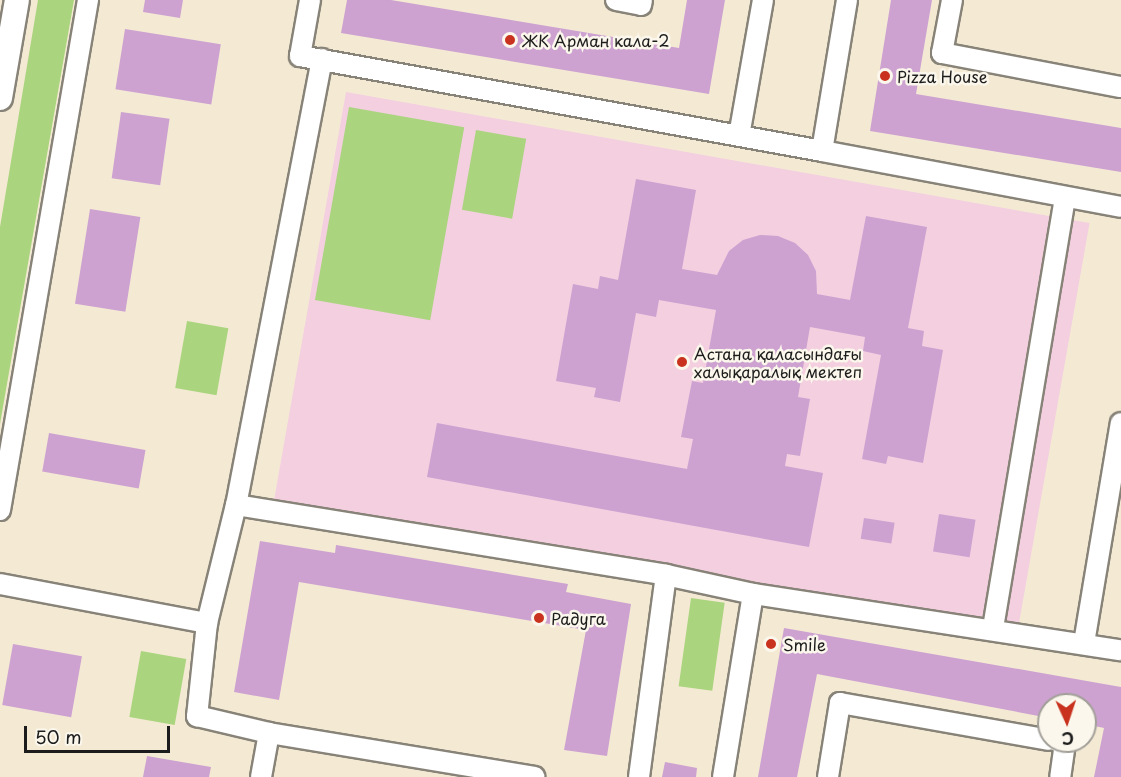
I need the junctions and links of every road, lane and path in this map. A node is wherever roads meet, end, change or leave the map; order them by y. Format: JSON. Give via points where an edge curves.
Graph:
{"nodes":[{"id":1,"x":17,"y":0,"type":"edge"},
{"id":2,"x":88,"y":0,"type":"edge"},
{"id":3,"x":310,"y":0,"type":"edge"},
{"id":4,"x":616,"y":0,"type":"edge"},
{"id":5,"x":642,"y":0,"type":"edge"},
{"id":6,"x":763,"y":0,"type":"edge"},
{"id":7,"x":847,"y":0,"type":"edge"},
{"id":8,"x":952,"y":0,"type":"edge"},
{"id":9,"x":322,"y":59,"type":"junction"},
{"id":10,"x":1121,"y":87,"type":"edge"},
{"id":11,"x":0,"y":98,"type":"edge"},
{"id":12,"x":739,"y":136,"type":"junction"},
{"id":13,"x":822,"y":151,"type":"junction"},
{"id":14,"x":1065,"y":198,"type":"junction"},
{"id":15,"x":1121,"y":207,"type":"edge"},
{"id":16,"x":1121,"y":423,"type":"edge"},
{"id":17,"x":236,"y":505,"type":"junction"},
{"id":18,"x":0,"y":510,"type":"edge"},
{"id":19,"x":666,"y":575,"type":"junction"},
{"id":20,"x":0,"y":584,"type":"edge"},
{"id":21,"x":753,"y":594,"type":"junction"},
{"id":22,"x":207,"y":623,"type":"junction"},
{"id":23,"x":993,"y":628,"type":"junction"},
{"id":24,"x":1084,"y":643,"type":"junction"},
{"id":25,"x":1121,"y":651,"type":"edge"},
{"id":26,"x":269,"y":734,"type":"junction"},
{"id":27,"x":1037,"y":738,"type":"edge"},
{"id":28,"x":1063,"y":753,"type":"edge"},
{"id":29,"x":261,"y":777,"type":"edge"},
{"id":30,"x":534,"y":777,"type":"edge"},
{"id":31,"x":639,"y":777,"type":"edge"},
{"id":32,"x":723,"y":777,"type":"edge"},
{"id":33,"x":828,"y":777,"type":"edge"},
{"id":34,"x":1060,"y":777,"type":"edge"}],
"edges":[{"from":1,"to":11,"type":"main road"},
{"from":2,"to":18,"type":"lane"},
{"from":3,"to":9,"type":"lane","via":[[300,56]]},
{"from":4,"to":5,"type":"lane","via":[[641,4]]},
{"from":6,"to":12,"type":"lane"},
{"from":7,"to":13,"type":"lane"},
{"from":8,"to":10,"type":"lane","via":[[942,53]]},
{"from":9,"to":12,"type":"lane"},
{"from":9,"to":17,"type":"lane"},
{"from":12,"to":13,"type":"lane"},
{"from":13,"to":14,"type":"lane"},
{"from":14,"to":15,"type":"lane"},
{"from":14,"to":23,"type":"lane"},
{"from":16,"to":24,"type":"lane"},
{"from":17,"to":19,"type":"lane"},
{"from":17,"to":22,"type":"lane"},
{"from":19,"to":21,"type":"lane"},
{"from":19,"to":31,"type":"lane"},
{"from":20,"to":22,"type":"lane"},
{"from":21,"to":23,"type":"lane"},
{"from":21,"to":32,"type":"lane"},
{"from":22,"to":26,"type":"lane","via":[[198,716]]},
{"from":23,"to":24,"type":"lane"},
{"from":24,"to":25,"type":"lane"},
{"from":26,"to":29,"type":"lane"},
{"from":26,"to":30,"type":"lane"},
{"from":27,"to":33,"type":"lane","via":[[840,703]]},
{"from":28,"to":34,"type":"lane"}]}
